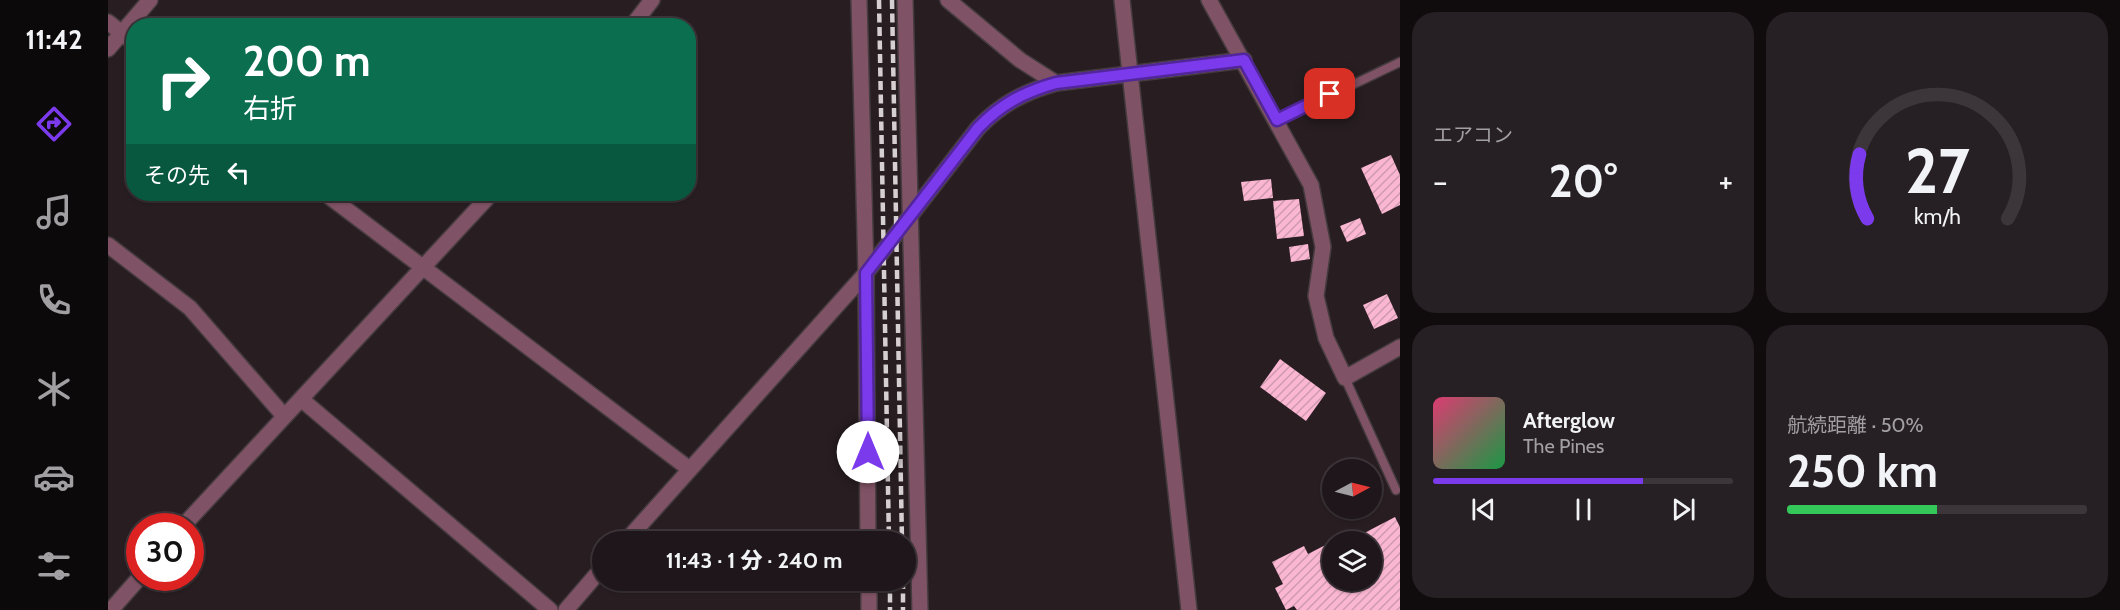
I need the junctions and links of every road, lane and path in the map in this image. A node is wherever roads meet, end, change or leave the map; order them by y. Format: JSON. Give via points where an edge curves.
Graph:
{"nodes":[{"id":1,"x":150,"y":0,"type":"edge"},
{"id":2,"x":652,"y":0,"type":"edge"},
{"id":3,"x":859,"y":0,"type":"edge"},
{"id":4,"x":905,"y":0,"type":"edge"},
{"id":5,"x":948,"y":0,"type":"edge"},
{"id":6,"x":1122,"y":0,"type":"edge"},
{"id":7,"x":1209,"y":0,"type":"edge"},
{"id":8,"x":140,"y":18,"type":"edge"},
{"id":9,"x":638,"y":18,"type":"edge"},
{"id":10,"x":108,"y":22,"type":"edge"},
{"id":11,"x":126,"y":36,"type":"edge"},
{"id":12,"x":126,"y":39,"type":"edge"},
{"id":13,"x":108,"y":49,"type":"edge"},
{"id":14,"x":1244,"y":60,"type":"junction"},
{"id":15,"x":1400,"y":62,"type":"edge"},
{"id":16,"x":1129,"y":73,"type":"junction"},
{"id":17,"x":1056,"y":83,"type":"junction"},
{"id":18,"x":1277,"y":120,"type":"junction"},
{"id":19,"x":335,"y":201,"type":"edge"},
{"id":20,"x":485,"y":201,"type":"edge"},
{"id":21,"x":909,"y":219,"type":"junction"},
{"id":22,"x":108,"y":245,"type":"edge"},
{"id":23,"x":423,"y":269,"type":"junction"},
{"id":24,"x":866,"y":273,"type":"junction"},
{"id":25,"x":1400,"y":347,"type":"edge"},
{"id":26,"x":1345,"y":378,"type":"junction"},
{"id":27,"x":301,"y":399,"type":"junction"},
{"id":28,"x":284,"y":416,"type":"junction"},
{"id":29,"x":688,"y":468,"type":"junction"},
{"id":30,"x":1396,"y":490,"type":"dead end"},
{"id":31,"x":195,"y":513,"type":"edge"},
{"id":32,"x":634,"y":531,"type":"edge"},
{"id":33,"x":868,"y":531,"type":"edge"},
{"id":34,"x":592,"y":580,"type":"edge"},
{"id":35,"x":128,"y":591,"type":"edge"},
{"id":36,"x":868,"y":591,"type":"edge"},
{"id":37,"x":111,"y":610,"type":"edge"},
{"id":38,"x":550,"y":610,"type":"edge"},
{"id":39,"x":566,"y":610,"type":"edge"},
{"id":40,"x":869,"y":610,"type":"edge"},
{"id":41,"x":920,"y":610,"type":"edge"},
{"id":42,"x":1189,"y":610,"type":"edge"}],
"edges":[{"from":1,"to":8,"type":"street"},
{"from":2,"to":9,"type":"street"},
{"from":3,"to":24,"type":"street"},
{"from":4,"to":21,"type":"street"},
{"from":5,"to":17,"type":"street","via":[[1020,60]]},
{"from":6,"to":16,"type":"street"},
{"from":7,"to":14,"type":"street"},
{"from":10,"to":11,"type":"street"},
{"from":12,"to":13,"type":"street"},
{"from":14,"to":16,"type":"street"},
{"from":14,"to":18,"type":"street"},
{"from":15,"to":18,"type":"lane"},
{"from":16,"to":17,"type":"street"},
{"from":16,"to":42,"type":"street"},
{"from":17,"to":21,"type":"street","via":[[1029,91],[997,108]]},
{"from":18,"to":26,"type":"street","via":[[1311,185],[1323,247],[1316,296],[1326,338]]},
{"from":19,"to":23,"type":"street"},
{"from":20,"to":23,"type":"street"},
{"from":21,"to":24,"type":"street"},
{"from":21,"to":41,"type":"street"},
{"from":22,"to":28,"type":"street","via":[[190,308]]},
{"from":23,"to":27,"type":"street"},
{"from":23,"to":29,"type":"street"},
{"from":24,"to":29,"type":"street"},
{"from":24,"to":33,"type":"street"},
{"from":25,"to":26,"type":"street"},
{"from":26,"to":30,"type":"lane"},
{"from":27,"to":28,"type":"street"},
{"from":27,"to":38,"type":"street"},
{"from":28,"to":31,"type":"street"},
{"from":29,"to":32,"type":"street"},
{"from":34,"to":39,"type":"street"},
{"from":35,"to":37,"type":"street"},
{"from":36,"to":40,"type":"street"}]}
